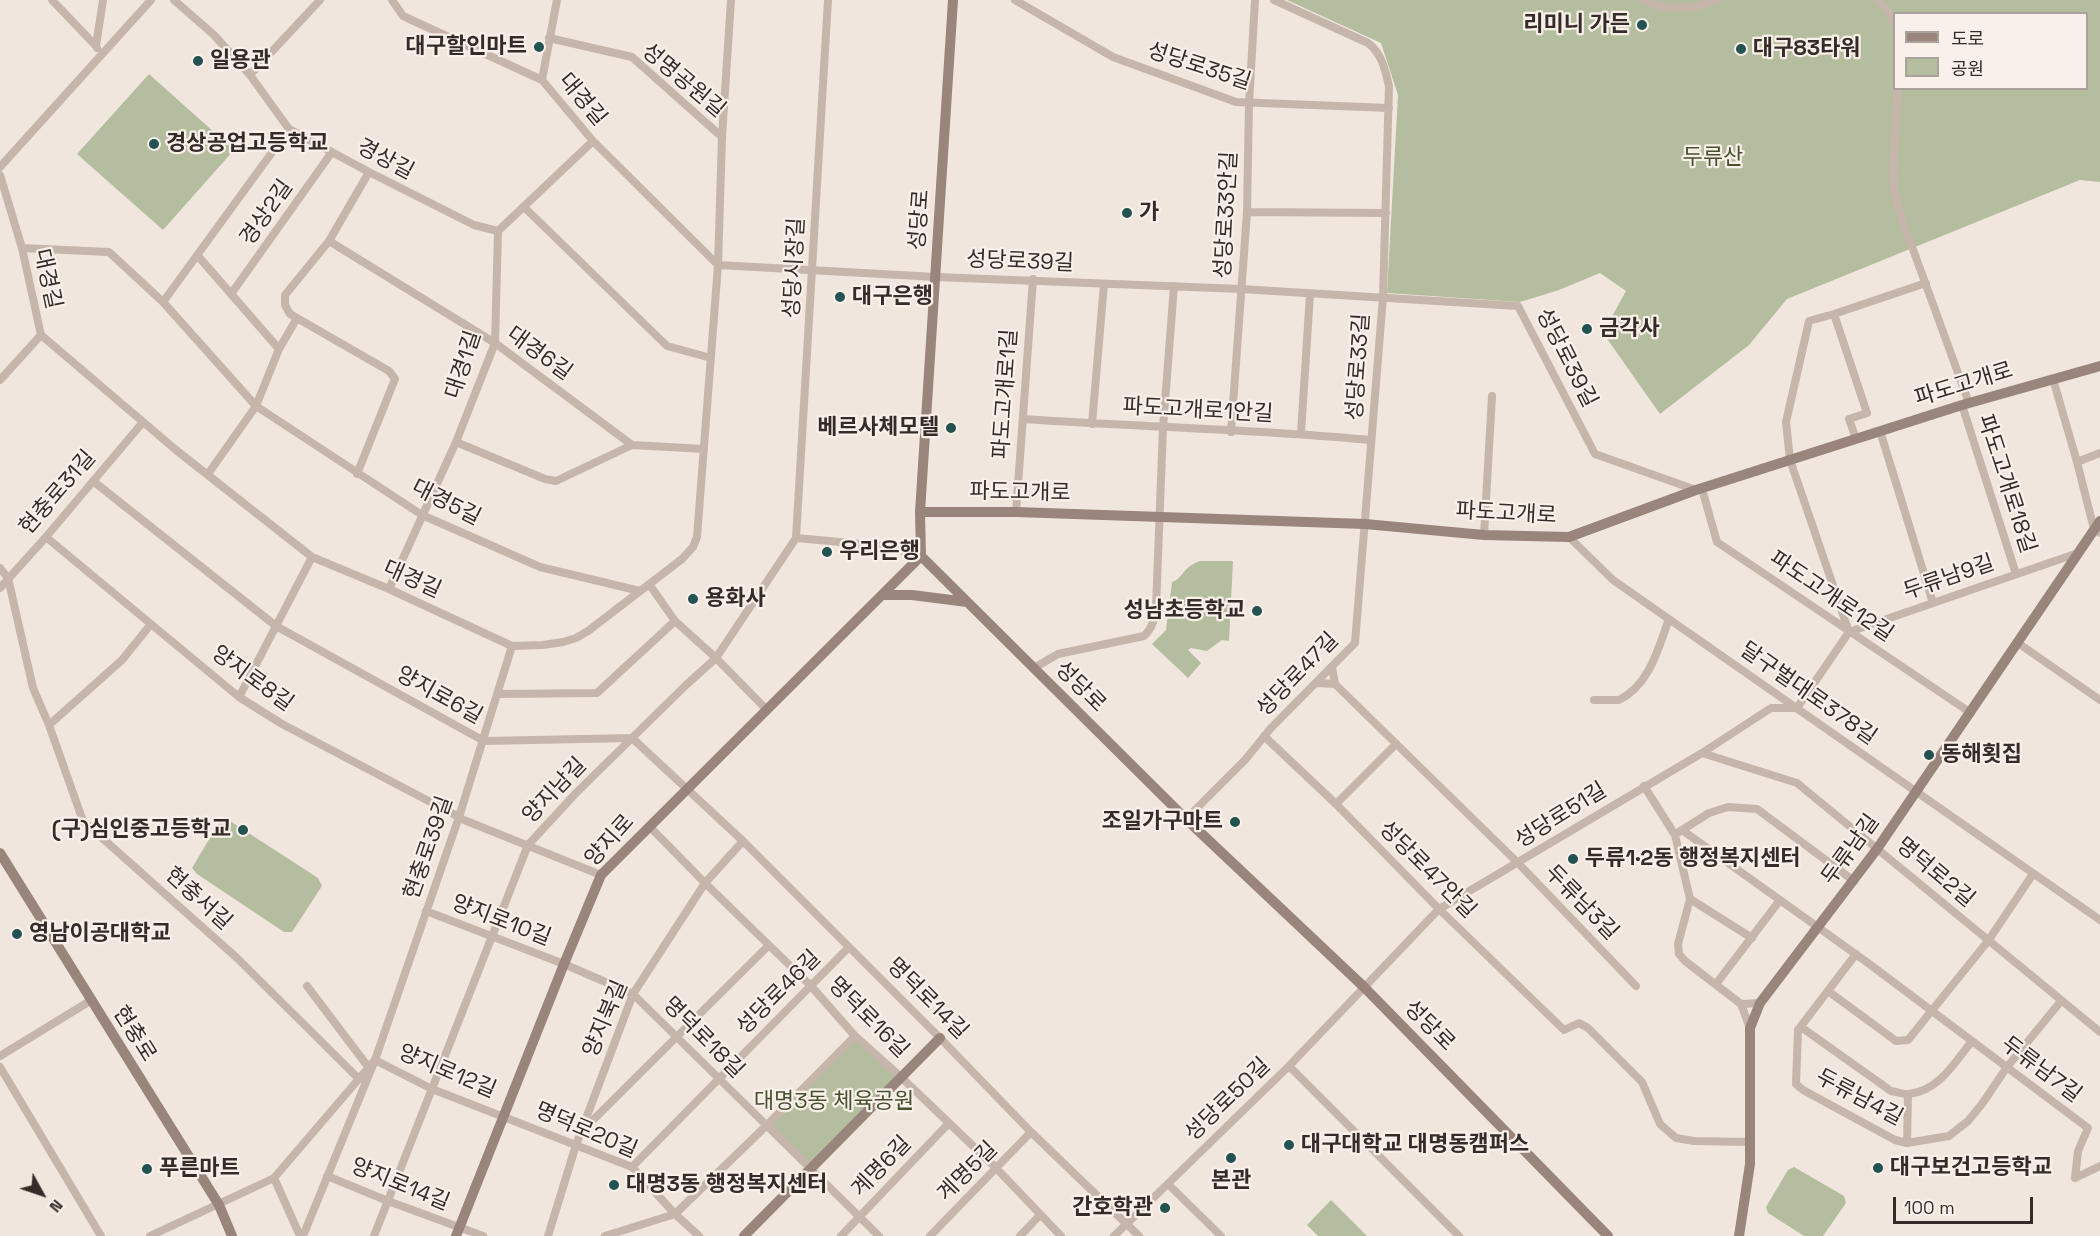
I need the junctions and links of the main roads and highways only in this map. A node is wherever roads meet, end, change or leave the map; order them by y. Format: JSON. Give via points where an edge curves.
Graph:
{"nodes":[{"id":1,"x":953,"y":0,"type":"edge"},
{"id":2,"x":2100,"y":366,"type":"edge"},
{"id":3,"x":920,"y":512,"type":"junction"},
{"id":4,"x":2098,"y":528,"type":"edge"},
{"id":5,"x":921,"y":556,"type":"junction"},
{"id":6,"x":882,"y":595,"type":"junction"},
{"id":7,"x":967,"y":602,"type":"junction"},
{"id":8,"x":0,"y":854,"type":"edge"},
{"id":9,"x":940,"y":1038,"type":"road end"},
{"id":10,"x":458,"y":1232,"type":"edge"},
{"id":11,"x":232,"y":1236,"type":"edge"},
{"id":12,"x":744,"y":1236,"type":"edge"},
{"id":13,"x":1608,"y":1236,"type":"edge"},
{"id":14,"x":1739,"y":1236,"type":"edge"}],
"edges":[{"from":1,"to":3,"type":"main road","name":"성당로"},
{"from":2,"to":3,"type":"main road","name":"파도고개로","via":[[1880,431],[1569,537],[1484,535],[1365,524]]},
{"from":3,"to":5,"type":"main road","name":"성당로"},
{"from":4,"to":14,"type":"main road","name":"두류남길","via":[[1877,849],[1760,1003],[1750,1028],[1750,1164]]},
{"from":5,"to":6,"type":"main road","name":"양지로"},
{"from":5,"to":7,"type":"main road","name":"성당로"},
{"from":6,"to":7,"type":"main road"},
{"from":6,"to":10,"type":"main road","name":"양지로","via":[[601,875]]},
{"from":7,"to":13,"type":"main road","name":"성당로","via":[[1186,819],[1364,987]]},
{"from":8,"to":11,"type":"main road","name":"현충로","via":[[218,1204]]},
{"from":9,"to":12,"type":"main road"}]}
